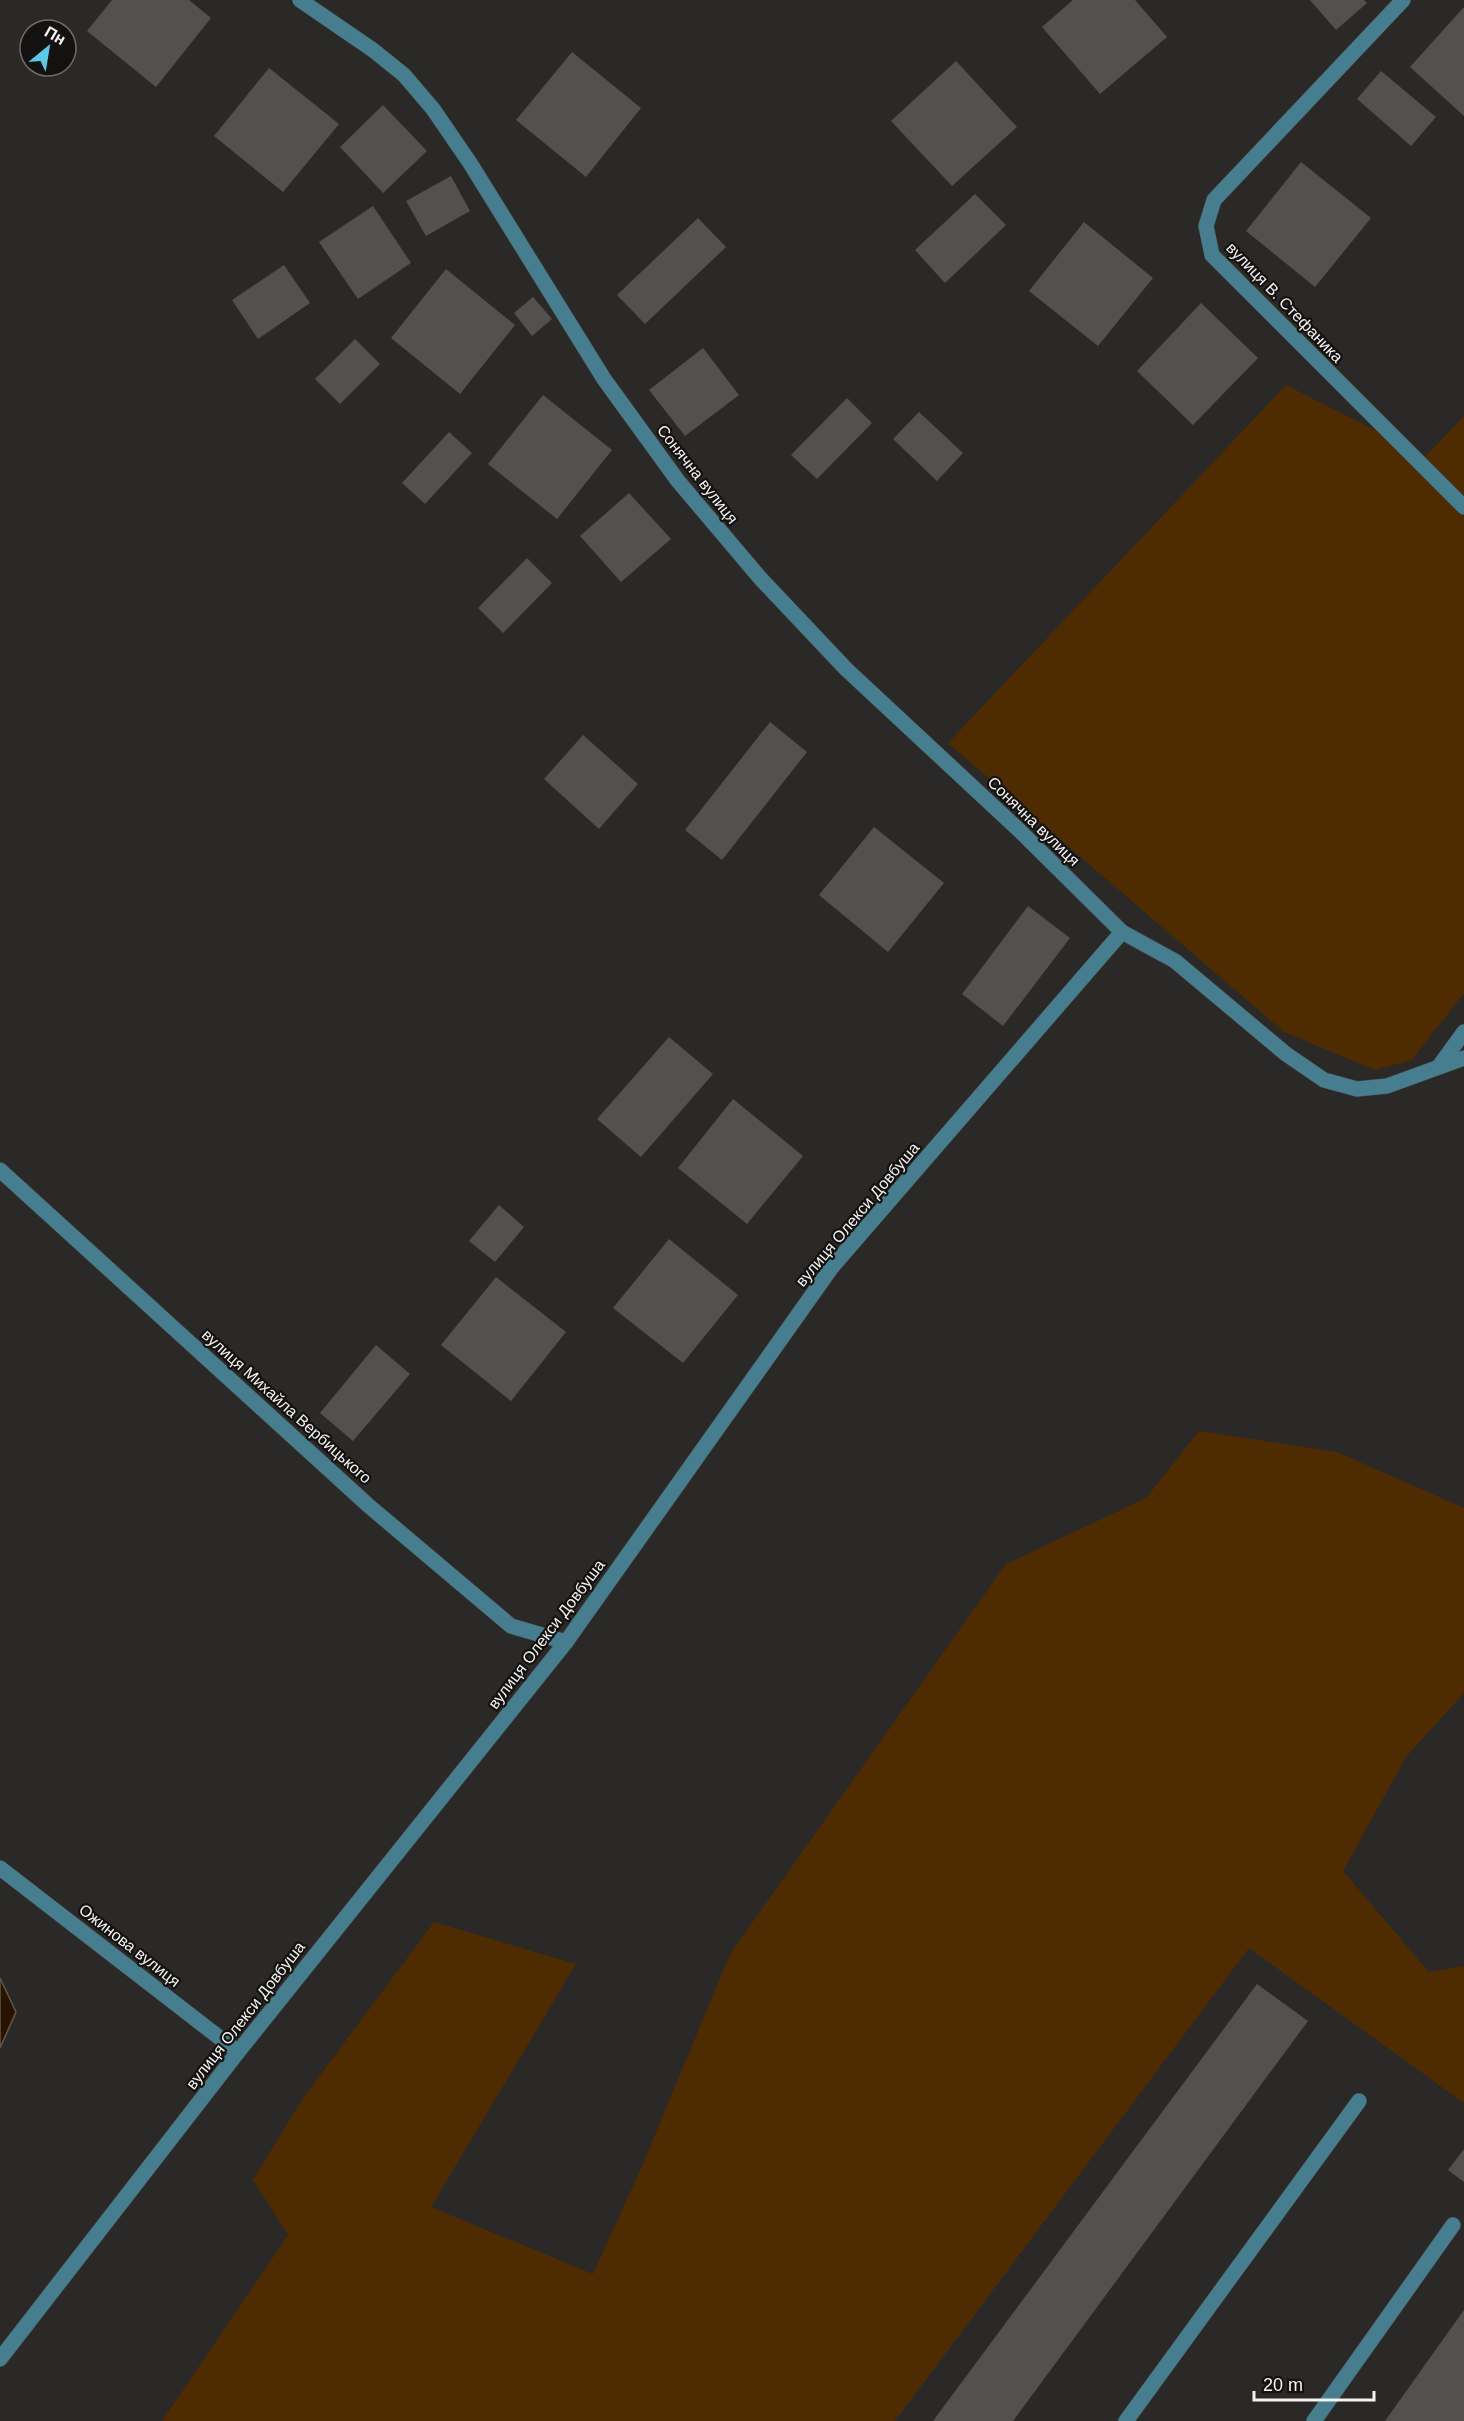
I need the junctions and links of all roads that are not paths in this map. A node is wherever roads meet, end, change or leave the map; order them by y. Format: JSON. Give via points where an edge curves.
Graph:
{"nodes":[{"id":1,"x":300,"y":0,"type":"edge"},
{"id":2,"x":1403,"y":0,"type":"edge"},
{"id":3,"x":1464,"y":507,"type":"edge"},
{"id":4,"x":1122,"y":932,"type":"junction"},
{"id":5,"x":1464,"y":1032,"type":"edge"},
{"id":6,"x":1464,"y":1058,"type":"edge"},
{"id":7,"x":1440,"y":1065,"type":"junction"},
{"id":8,"x":0,"y":1170,"type":"edge"},
{"id":9,"x":566,"y":1642,"type":"junction"},
{"id":10,"x":0,"y":1868,"type":"edge"},
{"id":11,"x":238,"y":2052,"type":"junction"},
{"id":12,"x":1359,"y":2101,"type":"dead end"},
{"id":13,"x":1454,"y":2225,"type":"dead end"},
{"id":14,"x":0,"y":2359,"type":"edge"},
{"id":15,"x":1126,"y":2421,"type":"edge"},
{"id":16,"x":1314,"y":2421,"type":"edge"}],
"edges":[{"from":1,"to":4,"type":"street","name":"Сонячна вулиця","via":[[404,75],[433,109],[604,380],[678,481],[760,578],[846,669]]},
{"from":2,"to":3,"type":"street","name":"вулиця В. Стефаника","via":[[1214,200],[1206,226],[1212,255]]},
{"from":4,"to":7,"type":"street","name":"Сонячна вулиця","via":[[1175,961],[1286,1054],[1324,1080],[1357,1089],[1387,1086]]},
{"from":4,"to":9,"type":"street","name":"вулиця Олекси Довбуша","via":[[832,1268]]},
{"from":5,"to":7,"type":"street"},
{"from":6,"to":7,"type":"street","name":"Сонячна вулиця"},
{"from":8,"to":9,"type":"street","name":"вулиця Михайла Вербицького","via":[[369,1506],[511,1626]]},
{"from":9,"to":11,"type":"street","name":"вулиця Олекси Довбуша"},
{"from":10,"to":11,"type":"street","name":"Ожинова вулиця"},
{"from":11,"to":14,"type":"street","name":"вулиця Олекси Довбуша"},
{"from":12,"to":15,"type":"street"},
{"from":13,"to":16,"type":"street"}]}
